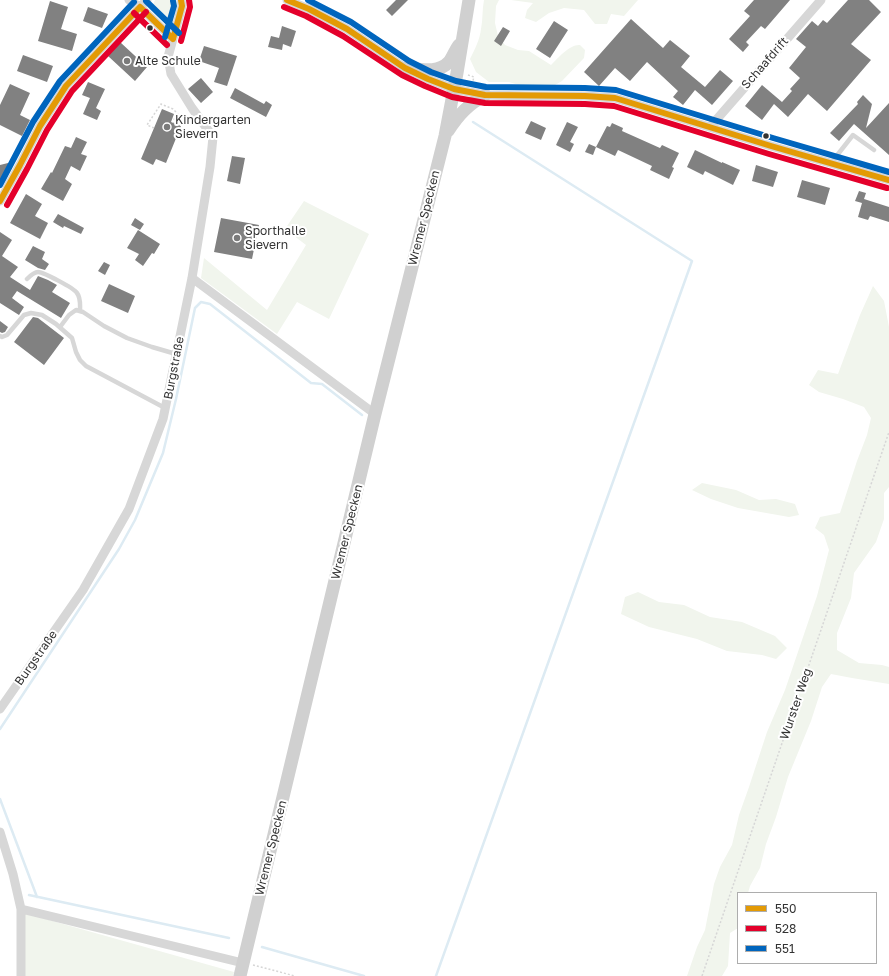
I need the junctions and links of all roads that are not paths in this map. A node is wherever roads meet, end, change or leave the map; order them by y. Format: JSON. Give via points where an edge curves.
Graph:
{"nodes":[{"id":1,"x":129,"y":0,"type":"edge"},
{"id":2,"x":147,"y":0,"type":"edge"},
{"id":3,"x":181,"y":0,"type":"edge"},
{"id":4,"x":287,"y":0,"type":"edge"},
{"id":5,"x":469,"y":0,"type":"edge"},
{"id":6,"x":821,"y":0,"type":"edge"},
{"id":7,"x":140,"y":7,"type":"junction"},
{"id":8,"x":173,"y":38,"type":"junction"},
{"id":9,"x":463,"y":38,"type":"junction"},
{"id":10,"x":405,"y":68,"type":"junction"},
{"id":11,"x":454,"y":89,"type":"junction"},
{"id":12,"x":485,"y":95,"type":"junction"},
{"id":13,"x":710,"y":127,"type":"junction"},
{"id":14,"x":445,"y":136,"type":"junction"},
{"id":15,"x":874,"y":150,"type":"dead end"},
{"id":16,"x":831,"y":163,"type":"junction"},
{"id":17,"x":889,"y":180,"type":"edge"},
{"id":18,"x":0,"y":201,"type":"edge"},
{"id":19,"x":192,"y":278,"type":"junction"},
{"id":20,"x":27,"y":279,"type":"dead end"},
{"id":21,"x":80,"y":311,"type":"junction"},
{"id":22,"x":60,"y":327,"type":"junction"},
{"id":23,"x":0,"y":336,"type":"edge"},
{"id":24,"x":176,"y":354,"type":"junction"},
{"id":25,"x":165,"y":408,"type":"junction"},
{"id":26,"x":375,"y":414,"type":"junction"},
{"id":27,"x":0,"y":710,"type":"edge"},
{"id":28,"x":0,"y":832,"type":"edge"},
{"id":29,"x":21,"y":909,"type":"junction"},
{"id":30,"x":243,"y":963,"type":"junction"},
{"id":31,"x":21,"y":976,"type":"edge"},
{"id":32,"x":240,"y":976,"type":"edge"}],
"edges":[{"from":1,"to":7,"type":"street"},
{"from":2,"to":7,"type":"street"},
{"from":3,"to":8,"type":"street","name":"Burgstraße","via":[[182,6]]},
{"from":4,"to":10,"type":"street","via":[[347,29]]},
{"from":5,"to":9,"type":"street","name":"Wremer Specken"},
{"from":6,"to":13,"type":"street","name":"Schaafdrift"},
{"from":7,"to":8,"type":"street"},
{"from":7,"to":18,"type":"street","via":[[66,86],[40,126]]},
{"from":8,"to":19,"type":"street","name":"Burgstraße","via":[[168,57],[171,74],[213,137]]},
{"from":9,"to":10,"type":"street","via":[[449,62],[442,68]]},
{"from":9,"to":11,"type":"street","name":"Wremer Specken"},
{"from":10,"to":11,"type":"street"},
{"from":11,"to":12,"type":"street"},
{"from":11,"to":14,"type":"street","name":"Wremer Specken"},
{"from":12,"to":13,"type":"street","via":[[616,98]]},
{"from":12,"to":14,"type":"street","via":[[466,108]]},
{"from":13,"to":16,"type":"street"},
{"from":14,"to":26,"type":"street","name":"Wremer Specken"},
{"from":15,"to":16,"type":"lane","via":[[853,135]]},
{"from":16,"to":17,"type":"street"},
{"from":19,"to":24,"type":"street","name":"Burgstraße"},
{"from":19,"to":26,"type":"street"},
{"from":20,"to":21,"type":"lane","via":[[38,272],[71,288],[77,293]]},
{"from":21,"to":22,"type":"lane","via":[[76,310]]},
{"from":21,"to":24,"type":"lane","via":[[127,338]]},
{"from":22,"to":23,"type":"lane","via":[[42,315],[31,313],[24,315],[8,335]]},
{"from":22,"to":25,"type":"lane","via":[[72,338],[76,352],[86,366]]},
{"from":24,"to":25,"type":"street","name":"Burgstraße"},
{"from":25,"to":27,"type":"street","name":"Burgstraße","via":[[129,509],[83,590]]},
{"from":26,"to":30,"type":"street","name":"Wremer Specken"},
{"from":28,"to":29,"type":"street"},
{"from":29,"to":30,"type":"street"},
{"from":29,"to":31,"type":"street"},
{"from":30,"to":32,"type":"street","name":"Wremer Specken"}]}
